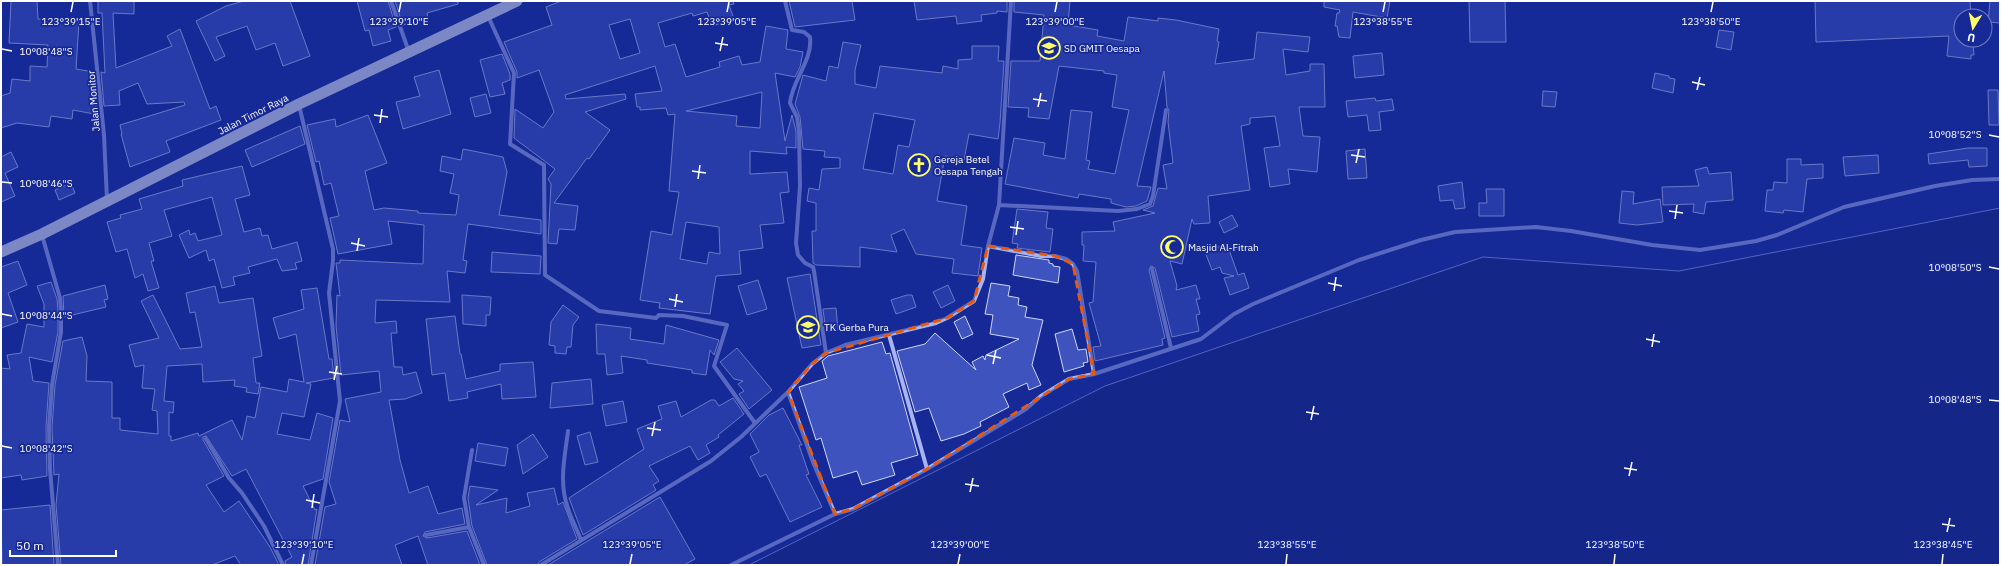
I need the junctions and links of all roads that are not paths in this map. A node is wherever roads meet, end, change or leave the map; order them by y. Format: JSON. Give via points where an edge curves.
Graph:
{"nodes":[{"id":1,"x":90,"y":1,"type":"edge"},
{"id":2,"x":391,"y":1,"type":"edge"},
{"id":3,"x":517,"y":1,"type":"edge"},
{"id":4,"x":785,"y":1,"type":"edge"},
{"id":5,"x":1011,"y":1,"type":"edge"},
{"id":6,"x":487,"y":15,"type":"junction"},
{"id":7,"x":410,"y":52,"type":"junction"},
{"id":8,"x":299,"y":104,"type":"junction"},
{"id":9,"x":1166,"y":110,"type":"dead end"},
{"id":10,"x":2000,"y":179,"type":"edge"},
{"id":11,"x":107,"y":200,"type":"junction"},
{"id":12,"x":999,"y":205,"type":"junction"},
{"id":13,"x":42,"y":234,"type":"junction"},
{"id":14,"x":988,"y":246,"type":"junction"},
{"id":15,"x":1,"y":252,"type":"edge"},
{"id":16,"x":1152,"y":269,"type":"dead end"},
{"id":17,"x":889,"y":335,"type":"junction"},
{"id":18,"x":1171,"y":348,"type":"junction"},
{"id":19,"x":826,"y":352,"type":"junction"},
{"id":20,"x":1094,"y":374,"type":"junction"},
{"id":21,"x":788,"y":392,"type":"junction"},
{"id":22,"x":756,"y":423,"type":"junction"},
{"id":23,"x":568,"y":431,"type":"dead end"},
{"id":24,"x":206,"y":439,"type":"dead end"},
{"id":25,"x":472,"y":450,"type":"dead end"},
{"id":26,"x":927,"y":469,"type":"junction"},
{"id":27,"x":835,"y":514,"type":"junction"},
{"id":28,"x":469,"y":527,"type":"junction"},
{"id":29,"x":426,"y":535,"type":"dead end"},
{"id":30,"x":581,"y":540,"type":"junction"},
{"id":31,"x":58,"y":565,"type":"edge"},
{"id":32,"x":283,"y":565,"type":"edge"},
{"id":33,"x":311,"y":565,"type":"edge"},
{"id":34,"x":484,"y":565,"type":"edge"},
{"id":35,"x":541,"y":565,"type":"edge"},
{"id":36,"x":731,"y":565,"type":"edge"}],
"edges":[{"from":1,"to":11,"type":"street","name":"Jalan Monitor","via":[[103,127]]},
{"from":2,"to":7,"type":"street"},
{"from":3,"to":6,"type":"highway","name":"Jalan Timor Raya"},
{"from":4,"to":19,"type":"street","via":[[792,30],[804,32],[810,37],[810,50],[793,88],[790,103],[797,117],[799,131],[800,186],[796,243],[798,255],[814,271]]},
{"from":5,"to":12,"type":"street"},
{"from":6,"to":7,"type":"highway","name":"Jalan Timor Raya"},
{"from":6,"to":22,"type":"street","via":[[514,73],[510,144],[544,164],[545,275],[599,311],[656,318],[659,315],[683,316],[727,324],[714,366]]},
{"from":7,"to":8,"type":"highway","name":"Jalan Timor Raya"},
{"from":8,"to":11,"type":"highway","name":"Jalan Timor Raya"},
{"from":8,"to":33,"type":"street","via":[[333,249],[329,293],[340,402]]},
{"from":9,"to":12,"type":"street","via":[[1150,204],[1137,209],[1118,211]]},
{"from":10,"to":18,"type":"street","via":[[1972,180],[1935,186],[1844,207],[1777,235],[1700,250],[1536,227],[1455,232],[1359,260],[1304,282],[1234,314],[1201,339]]},
{"from":11,"to":13,"type":"highway","name":"Jalan Timor Raya"},
{"from":12,"to":14,"type":"street"},
{"from":13,"to":15,"type":"highway","name":"Jalan Timor Raya"},
{"from":13,"to":31,"type":"street","via":[[60,298],[61,311],[61,332],[49,410],[50,469]]},
{"from":14,"to":17,"type":"street","via":[[983,279],[974,301],[947,318]]},
{"from":14,"to":20,"type":"street","via":[[1041,256],[1055,256],[1073,264]]},
{"from":16,"to":18,"type":"street"},
{"from":17,"to":19,"type":"street"},
{"from":17,"to":26,"type":"street"},
{"from":18,"to":20,"type":"street"},
{"from":19,"to":21,"type":"street"},
{"from":20,"to":26,"type":"street","via":[[1070,379],[1055,387],[1026,409]]},
{"from":21,"to":22,"type":"street"},
{"from":21,"to":27,"type":"street"},
{"from":22,"to":30,"type":"street","via":[[711,461]]},
{"from":23,"to":30,"type":"street","via":[[562,476],[564,493],[566,505]]},
{"from":24,"to":32,"type":"street","via":[[229,478],[264,526]]},
{"from":25,"to":28,"type":"street","via":[[464,498]]},
{"from":26,"to":27,"type":"street","via":[[853,508]]},
{"from":27,"to":36,"type":"street"},
{"from":28,"to":29,"type":"street"},
{"from":28,"to":34,"type":"street"},
{"from":30,"to":35,"type":"street"}]}
